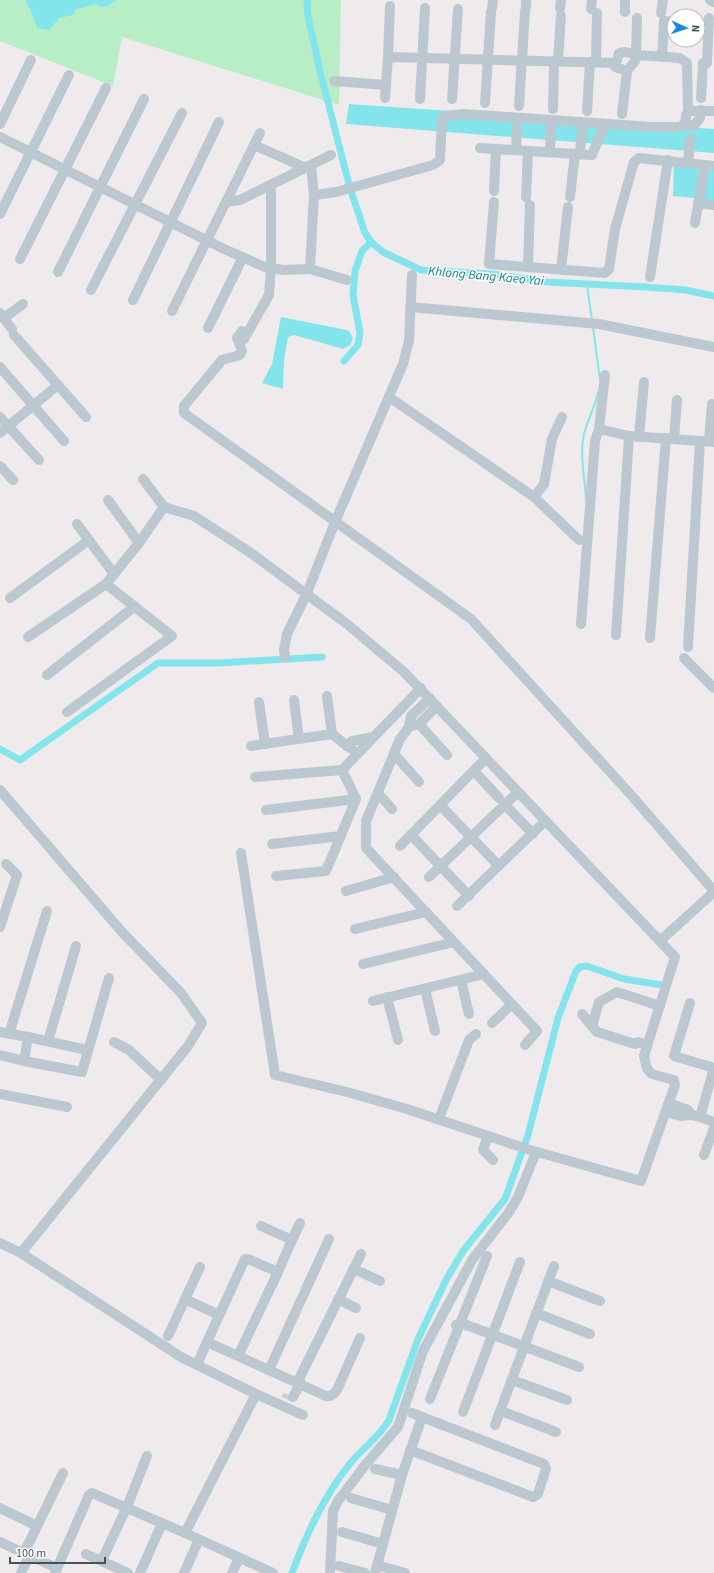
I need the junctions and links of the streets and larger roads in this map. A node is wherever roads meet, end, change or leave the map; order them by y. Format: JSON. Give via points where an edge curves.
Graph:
{"nodes":[{"id":1,"x":625,"y":0,"type":"edge"},
{"id":2,"x":663,"y":0,"type":"edge"},
{"id":3,"x":710,"y":0,"type":"edge"},
{"id":4,"x":714,"y":2,"type":"edge"},
{"id":5,"x":394,"y":3,"type":"edge"},
{"id":6,"x":426,"y":4,"type":"edge"},
{"id":7,"x":460,"y":5,"type":"edge"},
{"id":8,"x":492,"y":6,"type":"edge"},
{"id":9,"x":526,"y":6,"type":"edge"},
{"id":10,"x":560,"y":8,"type":"edge"},
{"id":11,"x":594,"y":8,"type":"edge"},
{"id":12,"x":625,"y":12,"type":"dead end"},
{"id":13,"x":660,"y":13,"type":"dead end"},
{"id":14,"x":637,"y":18,"type":"dead end"},
{"id":15,"x":709,"y":18,"type":"dead end"},
{"id":16,"x":666,"y":21,"type":"edge"},
{"id":17,"x":636,"y":55,"type":"junction"},
{"id":18,"x":388,"y":57,"type":"junction"},
{"id":19,"x":662,"y":57,"type":"junction"},
{"id":20,"x":422,"y":58,"type":"junction"},
{"id":21,"x":455,"y":59,"type":"junction"},
{"id":22,"x":31,"y":60,"type":"dead end"},
{"id":23,"x":488,"y":60,"type":"junction"},
{"id":24,"x":522,"y":61,"type":"junction"},
{"id":25,"x":556,"y":61,"type":"junction"},
{"id":26,"x":593,"y":62,"type":"junction"},
{"id":27,"x":616,"y":63,"type":"junction"},
{"id":28,"x":687,"y":63,"type":"junction"},
{"id":29,"x":708,"y":63,"type":"edge"},
{"id":30,"x":627,"y":71,"type":"junction"},
{"id":31,"x":69,"y":75,"type":"dead end"},
{"id":32,"x":334,"y":81,"type":"dead end"},
{"id":33,"x":386,"y":85,"type":"junction"},
{"id":34,"x":106,"y":88,"type":"dead end"},
{"id":35,"x":385,"y":98,"type":"dead end"},
{"id":36,"x":701,"y":98,"type":"dead end"},
{"id":37,"x":144,"y":99,"type":"dead end"},
{"id":38,"x":420,"y":99,"type":"dead end"},
{"id":39,"x":452,"y":99,"type":"dead end"},
{"id":40,"x":485,"y":103,"type":"dead end"},
{"id":41,"x":519,"y":106,"type":"dead end"},
{"id":42,"x":553,"y":109,"type":"dead end"},
{"id":43,"x":701,"y":110,"type":"junction"},
{"id":44,"x":587,"y":111,"type":"dead end"},
{"id":45,"x":688,"y":111,"type":"junction"},
{"id":46,"x":714,"y":111,"type":"edge"},
{"id":47,"x":182,"y":113,"type":"dead end"},
{"id":48,"x":622,"y":114,"type":"dead end"},
{"id":49,"x":219,"y":122,"type":"dead end"},
{"id":50,"x":0,"y":124,"type":"edge"},
{"id":51,"x":605,"y":124,"type":"junction"},
{"id":52,"x":685,"y":124,"type":"junction"},
{"id":53,"x":517,"y":126,"type":"dead end"},
{"id":54,"x":552,"y":127,"type":"dead end"},
{"id":55,"x":582,"y":128,"type":"dead end"},
{"id":56,"x":260,"y":133,"type":"dead end"},
{"id":57,"x":0,"y":137,"type":"edge"},
{"id":58,"x":690,"y":139,"type":"dead end"},
{"id":59,"x":254,"y":145,"type":"junction"},
{"id":60,"x":480,"y":148,"type":"dead end"},
{"id":61,"x":496,"y":149,"type":"junction"},
{"id":62,"x":516,"y":150,"type":"junction"},
{"id":63,"x":528,"y":151,"type":"junction"},
{"id":64,"x":31,"y":152,"type":"junction"},
{"id":65,"x":550,"y":152,"type":"junction"},
{"id":66,"x":577,"y":154,"type":"junction"},
{"id":67,"x":331,"y":155,"type":"dead end"},
{"id":68,"x":668,"y":160,"type":"junction"},
{"id":69,"x":688,"y":163,"type":"junction"},
{"id":70,"x":709,"y":166,"type":"edge"},
{"id":71,"x":309,"y":167,"type":"junction"},
{"id":72,"x":65,"y":169,"type":"junction"},
{"id":73,"x":271,"y":185,"type":"junction"},
{"id":74,"x":101,"y":186,"type":"junction"},
{"id":75,"x":494,"y":191,"type":"dead end"},
{"id":76,"x":314,"y":195,"type":"junction"},
{"id":77,"x":226,"y":202,"type":"junction"},
{"id":78,"x":494,"y":202,"type":"dead end"},
{"id":79,"x":698,"y":203,"type":"junction"},
{"id":80,"x":135,"y":204,"type":"junction"},
{"id":81,"x":714,"y":205,"type":"edge"},
{"id":82,"x":0,"y":214,"type":"edge"},
{"id":83,"x":171,"y":222,"type":"junction"},
{"id":84,"x":695,"y":223,"type":"dead end"},
{"id":85,"x":208,"y":240,"type":"junction"},
{"id":86,"x":243,"y":257,"type":"junction"},
{"id":87,"x":20,"y":259,"type":"dead end"},
{"id":88,"x":528,"y":267,"type":"junction"},
{"id":89,"x":271,"y":268,"type":"junction"},
{"id":90,"x":310,"y":269,"type":"junction"},
{"id":91,"x":561,"y":270,"type":"junction"},
{"id":92,"x":58,"y":272,"type":"dead end"},
{"id":93,"x":412,"y":274,"type":"dead end"},
{"id":94,"x":650,"y":277,"type":"dead end"},
{"id":95,"x":347,"y":280,"type":"dead end"},
{"id":96,"x":91,"y":290,"type":"dead end"},
{"id":97,"x":133,"y":300,"type":"dead end"},
{"id":98,"x":23,"y":304,"type":"dead end"},
{"id":99,"x":410,"y":307,"type":"junction"},
{"id":100,"x":172,"y":311,"type":"dead end"},
{"id":101,"x":2,"y":316,"type":"edge"},
{"id":102,"x":208,"y":328,"type":"dead end"},
{"id":103,"x":714,"y":347,"type":"edge"},
{"id":104,"x":0,"y":367,"type":"edge"},
{"id":105,"x":605,"y":375,"type":"dead end"},
{"id":106,"x":644,"y":382,"type":"dead end"},
{"id":107,"x":58,"y":385,"type":"junction"},
{"id":108,"x":389,"y":397,"type":"junction"},
{"id":109,"x":677,"y":400,"type":"dead end"},
{"id":110,"x":712,"y":404,"type":"dead end"},
{"id":111,"x":34,"y":405,"type":"junction"},
{"id":112,"x":0,"y":417,"type":"edge"},
{"id":113,"x":86,"y":417,"type":"dead end"},
{"id":114,"x":562,"y":417,"type":"dead end"},
{"id":115,"x":8,"y":427,"type":"junction"},
{"id":116,"x":600,"y":429,"type":"junction"},
{"id":117,"x":0,"y":433,"type":"edge"},
{"id":118,"x":629,"y":436,"type":"junction"},
{"id":119,"x":639,"y":437,"type":"junction"},
{"id":120,"x":670,"y":438,"type":"junction"},
{"id":121,"x":64,"y":441,"type":"dead end"},
{"id":122,"x":708,"y":441,"type":"edge"},
{"id":123,"x":38,"y":460,"type":"dead end"},
{"id":124,"x":0,"y":466,"type":"edge"},
{"id":125,"x":143,"y":479,"type":"dead end"},
{"id":126,"x":13,"y":480,"type":"dead end"},
{"id":127,"x":534,"y":497,"type":"junction"},
{"id":128,"x":108,"y":500,"type":"dead end"},
{"id":129,"x":164,"y":507,"type":"junction"},
{"id":130,"x":335,"y":522,"type":"junction"},
{"id":131,"x":78,"y":524,"type":"dead end"},
{"id":132,"x":88,"y":540,"type":"junction"},
{"id":133,"x":579,"y":540,"type":"dead end"},
{"id":134,"x":139,"y":543,"type":"junction"},
{"id":135,"x":114,"y":574,"type":"junction"},
{"id":136,"x":106,"y":584,"type":"junction"},
{"id":137,"x":307,"y":593,"type":"junction"},
{"id":138,"x":10,"y":598,"type":"dead end"},
{"id":139,"x":134,"y":607,"type":"junction"},
{"id":140,"x":581,"y":624,"type":"dead end"},
{"id":141,"x":616,"y":635,"type":"dead end"},
{"id":142,"x":28,"y":637,"type":"dead end"},
{"id":143,"x":650,"y":638,"type":"dead end"},
{"id":144,"x":688,"y":647,"type":"dead end"},
{"id":145,"x":285,"y":657,"type":"dead end"},
{"id":146,"x":684,"y":658,"type":"dead end"},
{"id":147,"x":47,"y":675,"type":"dead end"},
{"id":148,"x":421,"y":688,"type":"junction"},
{"id":149,"x":714,"y":688,"type":"edge"},
{"id":150,"x":328,"y":696,"type":"dead end"},
{"id":151,"x":430,"y":698,"type":"junction"},
{"id":152,"x":294,"y":700,"type":"dead end"},
{"id":153,"x":260,"y":702,"type":"dead end"},
{"id":154,"x":437,"y":706,"type":"junction"},
{"id":155,"x":66,"y":712,"type":"dead end"},
{"id":156,"x":419,"y":724,"type":"junction"},
{"id":157,"x":409,"y":727,"type":"junction"},
{"id":158,"x":332,"y":734,"type":"junction"},
{"id":159,"x":373,"y":737,"type":"junction"},
{"id":160,"x":299,"y":739,"type":"junction"},
{"id":161,"x":265,"y":744,"type":"junction"},
{"id":162,"x":251,"y":746,"type":"dead end"},
{"id":163,"x":347,"y":746,"type":"junction"},
{"id":164,"x":364,"y":747,"type":"junction"},
{"id":165,"x":394,"y":754,"type":"junction"},
{"id":166,"x":447,"y":755,"type":"dead end"},
{"id":167,"x":486,"y":758,"type":"junction"},
{"id":168,"x":342,"y":770,"type":"junction"},
{"id":169,"x":474,"y":771,"type":"junction"},
{"id":170,"x":255,"y":777,"type":"dead end"},
{"id":171,"x":419,"y":782,"type":"dead end"},
{"id":172,"x":0,"y":790,"type":"edge"},
{"id":173,"x":518,"y":792,"type":"junction"},
{"id":174,"x":378,"y":793,"type":"junction"},
{"id":175,"x":500,"y":798,"type":"dead end"},
{"id":176,"x":356,"y":800,"type":"junction"},
{"id":177,"x":440,"y":805,"type":"junction"},
{"id":178,"x":392,"y":809,"type":"dead end"},
{"id":179,"x":509,"y":809,"type":"dead end"},
{"id":180,"x":266,"y":810,"type":"dead end"},
{"id":181,"x":545,"y":821,"type":"junction"},
{"id":182,"x":533,"y":834,"type":"junction"},
{"id":183,"x":411,"y":835,"type":"junction"},
{"id":184,"x":341,"y":836,"type":"junction"},
{"id":185,"x":471,"y":837,"type":"junction"},
{"id":186,"x":272,"y":844,"type":"dead end"},
{"id":187,"x":400,"y":846,"type":"dead end"},
{"id":188,"x":241,"y":853,"type":"dead end"},
{"id":189,"x":6,"y":864,"type":"dead end"},
{"id":190,"x":440,"y":866,"type":"junction"},
{"id":191,"x":499,"y":866,"type":"junction"},
{"id":192,"x":276,"y":876,"type":"dead end"},
{"id":193,"x":394,"y":877,"type":"junction"},
{"id":194,"x":429,"y":877,"type":"dead end"},
{"id":195,"x":346,"y":891,"type":"dead end"},
{"id":196,"x":714,"y":891,"type":"edge"},
{"id":197,"x":469,"y":896,"type":"junction"},
{"id":198,"x":457,"y":906,"type":"dead end"},
{"id":199,"x":47,"y":911,"type":"dead end"},
{"id":200,"x":426,"y":912,"type":"junction"},
{"id":201,"x":0,"y":927,"type":"edge"},
{"id":202,"x":355,"y":929,"type":"dead end"},
{"id":203,"x":661,"y":940,"type":"junction"},
{"id":204,"x":454,"y":942,"type":"junction"},
{"id":205,"x":76,"y":946,"type":"dead end"},
{"id":206,"x":363,"y":964,"type":"dead end"},
{"id":207,"x":484,"y":974,"type":"junction"},
{"id":208,"x":109,"y":978,"type":"dead end"},
{"id":209,"x":461,"y":980,"type":"junction"},
{"id":210,"x":425,"y":988,"type":"junction"},
{"id":211,"x":387,"y":998,"type":"junction"},
{"id":212,"x":373,"y":1001,"type":"dead end"},
{"id":213,"x":690,"y":1003,"type":"dead end"},
{"id":214,"x":512,"y":1004,"type":"junction"},
{"id":215,"x":660,"y":1006,"type":"junction"},
{"id":216,"x":470,"y":1014,"type":"dead end"},
{"id":217,"x":582,"y":1014,"type":"dead end"},
{"id":218,"x":492,"y":1023,"type":"dead end"},
{"id":219,"x":592,"y":1026,"type":"junction"},
{"id":220,"x":435,"y":1031,"type":"dead end"},
{"id":221,"x":5,"y":1033,"type":"edge"},
{"id":222,"x":476,"y":1034,"type":"dead end"},
{"id":223,"x":28,"y":1037,"type":"junction"},
{"id":224,"x":398,"y":1040,"type":"dead end"},
{"id":225,"x":48,"y":1041,"type":"junction"},
{"id":226,"x":114,"y":1042,"type":"dead end"},
{"id":227,"x":635,"y":1044,"type":"junction"},
{"id":228,"x":525,"y":1045,"type":"dead end"},
{"id":229,"x":647,"y":1045,"type":"junction"},
{"id":230,"x":87,"y":1050,"type":"junction"},
{"id":231,"x":0,"y":1055,"type":"edge"},
{"id":232,"x":644,"y":1056,"type":"junction"},
{"id":233,"x":24,"y":1061,"type":"junction"},
{"id":234,"x":714,"y":1067,"type":"edge"},
{"id":235,"x":161,"y":1080,"type":"junction"},
{"id":236,"x":0,"y":1094,"type":"edge"},
{"id":237,"x":67,"y":1107,"type":"dead end"},
{"id":238,"x":668,"y":1108,"type":"junction"},
{"id":239,"x":696,"y":1116,"type":"junction"},
{"id":240,"x":439,"y":1119,"type":"junction"},
{"id":241,"x":714,"y":1122,"type":"edge"},
{"id":242,"x":714,"y":1128,"type":"edge"},
{"id":243,"x":488,"y":1136,"type":"junction"},
{"id":244,"x":529,"y":1150,"type":"junction"},
{"id":245,"x":704,"y":1155,"type":"dead end"},
{"id":246,"x":493,"y":1160,"type":"dead end"},
{"id":247,"x":300,"y":1223,"type":"dead end"},
{"id":248,"x":261,"y":1226,"type":"dead end"},
{"id":249,"x":329,"y":1239,"type":"dead end"},
{"id":250,"x":292,"y":1240,"type":"junction"},
{"id":251,"x":0,"y":1243,"type":"edge"},
{"id":252,"x":22,"y":1253,"type":"junction"},
{"id":253,"x":361,"y":1254,"type":"dead end"},
{"id":254,"x":487,"y":1256,"type":"dead end"},
{"id":255,"x":520,"y":1262,"type":"dead end"},
{"id":256,"x":554,"y":1266,"type":"dead end"},
{"id":257,"x":200,"y":1267,"type":"dead end"},
{"id":258,"x":354,"y":1269,"type":"junction"},
{"id":259,"x":278,"y":1272,"type":"junction"},
{"id":260,"x":380,"y":1281,"type":"dead end"},
{"id":261,"x":548,"y":1281,"type":"junction"},
{"id":262,"x":185,"y":1299,"type":"junction"},
{"id":263,"x":338,"y":1299,"type":"junction"},
{"id":264,"x":600,"y":1301,"type":"dead end"},
{"id":265,"x":356,"y":1308,"type":"dead end"},
{"id":266,"x":536,"y":1313,"type":"junction"},
{"id":267,"x":219,"y":1315,"type":"junction"},
{"id":268,"x":442,"y":1315,"type":"junction"},
{"id":269,"x":458,"y":1321,"type":"junction"},
{"id":270,"x":492,"y":1333,"type":"junction"},
{"id":271,"x":590,"y":1334,"type":"dead end"},
{"id":272,"x":168,"y":1336,"type":"dead end"},
{"id":273,"x":360,"y":1338,"type":"dead end"},
{"id":274,"x":207,"y":1342,"type":"junction"},
{"id":275,"x":524,"y":1345,"type":"junction"},
{"id":276,"x":238,"y":1356,"type":"junction"},
{"id":277,"x":199,"y":1360,"type":"dead end"},
{"id":278,"x":579,"y":1367,"type":"dead end"},
{"id":279,"x":269,"y":1370,"type":"junction"},
{"id":280,"x":512,"y":1380,"type":"junction"},
{"id":281,"x":298,"y":1381,"type":"junction"},
{"id":282,"x":256,"y":1394,"type":"junction"},
{"id":283,"x":430,"y":1399,"type":"dead end"},
{"id":284,"x":567,"y":1400,"type":"dead end"},
{"id":285,"x":289,"y":1401,"type":"junction"},
{"id":286,"x":500,"y":1411,"type":"junction"},
{"id":287,"x":463,"y":1412,"type":"dead end"},
{"id":288,"x":412,"y":1414,"type":"dead end"},
{"id":289,"x":303,"y":1415,"type":"dead end"},
{"id":290,"x":422,"y":1418,"type":"junction"},
{"id":291,"x":495,"y":1425,"type":"dead end"},
{"id":292,"x":556,"y":1432,"type":"dead end"},
{"id":293,"x":410,"y":1450,"type":"junction"},
{"id":294,"x":147,"y":1456,"type":"dead end"},
{"id":295,"x":375,"y":1468,"type":"dead end"},
{"id":296,"x":63,"y":1473,"type":"dead end"},
{"id":297,"x":402,"y":1475,"type":"junction"},
{"id":298,"x":351,"y":1498,"type":"dead end"},
{"id":299,"x":0,"y":1508,"type":"edge"},
{"id":300,"x":126,"y":1510,"type":"junction"},
{"id":301,"x":392,"y":1510,"type":"junction"},
{"id":302,"x":37,"y":1526,"type":"junction"},
{"id":303,"x":160,"y":1528,"type":"dead end"},
{"id":304,"x":342,"y":1532,"type":"dead end"},
{"id":305,"x":185,"y":1533,"type":"junction"},
{"id":306,"x":0,"y":1543,"type":"edge"},
{"id":307,"x":197,"y":1544,"type":"dead end"},
{"id":308,"x":383,"y":1544,"type":"junction"},
{"id":309,"x":86,"y":1554,"type":"dead end"},
{"id":310,"x":27,"y":1555,"type":"junction"},
{"id":311,"x":239,"y":1558,"type":"junction"},
{"id":312,"x":102,"y":1560,"type":"junction"},
{"id":313,"x":339,"y":1566,"type":"dead end"},
{"id":314,"x":376,"y":1569,"type":"edge"},
{"id":315,"x":56,"y":1570,"type":"edge"},
{"id":316,"x":21,"y":1573,"type":"edge"},
{"id":317,"x":128,"y":1573,"type":"edge"},
{"id":318,"x":140,"y":1573,"type":"edge"},
{"id":319,"x":184,"y":1573,"type":"edge"},
{"id":320,"x":232,"y":1573,"type":"edge"},
{"id":321,"x":273,"y":1573,"type":"edge"},
{"id":322,"x":330,"y":1573,"type":"edge"},
{"id":323,"x":365,"y":1573,"type":"edge"},
{"id":324,"x":405,"y":1573,"type":"edge"}],
"edges":[{"from":1,"to":12,"type":"street"},
{"from":2,"to":13,"type":"street"},
{"from":3,"to":4,"type":"street"},
{"from":5,"to":18,"type":"street"},
{"from":6,"to":20,"type":"street"},
{"from":7,"to":21,"type":"street"},
{"from":8,"to":23,"type":"street"},
{"from":9,"to":24,"type":"street"},
{"from":10,"to":25,"type":"street"},
{"from":11,"to":26,"type":"street"},
{"from":14,"to":17,"type":"street"},
{"from":15,"to":29,"type":"street"},
{"from":16,"to":19,"type":"street","via":[[664,21]]},
{"from":17,"to":19,"type":"street"},
{"from":17,"to":27,"type":"street","via":[[619,53]]},
{"from":17,"to":30,"type":"street","via":[[635,61]]},
{"from":18,"to":20,"type":"street"},
{"from":18,"to":33,"type":"street"},
{"from":19,"to":28,"type":"street","via":[[680,58]]},
{"from":20,"to":21,"type":"street"},
{"from":20,"to":38,"type":"street"},
{"from":21,"to":23,"type":"street"},
{"from":21,"to":39,"type":"street"},
{"from":22,"to":50,"type":"street"},
{"from":23,"to":24,"type":"street"},
{"from":23,"to":40,"type":"street"},
{"from":24,"to":25,"type":"street"},
{"from":24,"to":41,"type":"street"},
{"from":25,"to":26,"type":"street"},
{"from":25,"to":42,"type":"street"},
{"from":26,"to":27,"type":"street"},
{"from":26,"to":44,"type":"street"},
{"from":27,"to":30,"type":"street","via":[[615,66]]},
{"from":28,"to":29,"type":"street"},
{"from":28,"to":45,"type":"street"},
{"from":29,"to":36,"type":"street"},
{"from":30,"to":48,"type":"street"},
{"from":31,"to":64,"type":"street"},
{"from":32,"to":33,"type":"street"},
{"from":33,"to":35,"type":"street"},
{"from":34,"to":72,"type":"street"},
{"from":37,"to":74,"type":"street"},
{"from":43,"to":45,"type":"street"},
{"from":43,"to":46,"type":"street"},
{"from":43,"to":52,"type":"street","via":[[700,118],[694,126]]},
{"from":45,"to":52,"type":"street"},
{"from":47,"to":80,"type":"street"},
{"from":49,"to":83,"type":"street"},
{"from":51,"to":52,"type":"street","via":[[679,127]]},
{"from":51,"to":66,"type":"street","via":[[592,155]]},
{"from":51,"to":76,"type":"street","via":[[464,114],[446,116],[442,120],[440,160],[433,165],[336,192]]},
{"from":53,"to":62,"type":"street"},
{"from":54,"to":65,"type":"street"},
{"from":55,"to":66,"type":"street"},
{"from":56,"to":59,"type":"street"},
{"from":57,"to":64,"type":"street"},
{"from":58,"to":69,"type":"street"},
{"from":59,"to":71,"type":"street"},
{"from":59,"to":77,"type":"street"},
{"from":60,"to":61,"type":"street"},
{"from":61,"to":62,"type":"street"},
{"from":61,"to":75,"type":"street"},
{"from":62,"to":63,"type":"street"},
{"from":63,"to":65,"type":"street"},
{"from":63,"to":88,"type":"street"},
{"from":64,"to":72,"type":"street"},
{"from":64,"to":82,"type":"street"},
{"from":65,"to":66,"type":"street"},
{"from":66,"to":91,"type":"street"},
{"from":67,"to":71,"type":"street"},
{"from":68,"to":69,"type":"street"},
{"from":68,"to":91,"type":"street","via":[[639,158],[634,162],[616,229],[609,269],[605,273]]},
{"from":68,"to":94,"type":"street"},
{"from":69,"to":70,"type":"street"},
{"from":70,"to":79,"type":"street"},
{"from":71,"to":73,"type":"street"},
{"from":71,"to":76,"type":"street"},
{"from":72,"to":74,"type":"street"},
{"from":72,"to":87,"type":"street"},
{"from":73,"to":77,"type":"street","via":[[240,200]]},
{"from":73,"to":89,"type":"street"},
{"from":74,"to":80,"type":"street"},
{"from":74,"to":92,"type":"street"},
{"from":76,"to":90,"type":"street"},
{"from":77,"to":85,"type":"street"},
{"from":78,"to":88,"type":"street","via":[[489,264]]},
{"from":79,"to":81,"type":"street"},
{"from":79,"to":84,"type":"street"},
{"from":80,"to":83,"type":"street"},
{"from":80,"to":96,"type":"street"},
{"from":83,"to":85,"type":"street"},
{"from":83,"to":97,"type":"street"},
{"from":85,"to":86,"type":"street"},
{"from":85,"to":100,"type":"street"},
{"from":86,"to":89,"type":"street"},
{"from":86,"to":102,"type":"street"},
{"from":88,"to":91,"type":"street"},
{"from":89,"to":90,"type":"street"},
{"from":89,"to":130,"type":"street","via":[[269,295],[243,335],[237,338],[242,351],[240,355],[222,360],[184,406],[184,413]]},
{"from":90,"to":95,"type":"street"},
{"from":93,"to":99,"type":"street"},
{"from":98,"to":101,"type":"street"},
{"from":99,"to":103,"type":"street","via":[[595,324]]},
{"from":99,"to":108,"type":"street","via":[[406,352]]},
{"from":101,"to":107,"type":"street"},
{"from":104,"to":111,"type":"street"},
{"from":105,"to":116,"type":"street"},
{"from":106,"to":119,"type":"street"},
{"from":107,"to":111,"type":"street"},
{"from":107,"to":113,"type":"street"},
{"from":108,"to":127,"type":"street"},
{"from":108,"to":130,"type":"street"},
{"from":109,"to":120,"type":"street"},
{"from":110,"to":122,"type":"street"},
{"from":111,"to":115,"type":"street"},
{"from":111,"to":121,"type":"street"},
{"from":112,"to":115,"type":"street"},
{"from":114,"to":127,"type":"street","via":[[552,439],[544,484]]},
{"from":115,"to":117,"type":"street"},
{"from":115,"to":123,"type":"street"},
{"from":116,"to":118,"type":"street"},
{"from":116,"to":140,"type":"street","via":[[595,441]]},
{"from":118,"to":119,"type":"street"},
{"from":118,"to":141,"type":"street"},
{"from":119,"to":120,"type":"street"},
{"from":120,"to":122,"type":"street"},
{"from":120,"to":143,"type":"street"},
{"from":122,"to":144,"type":"street"},
{"from":124,"to":126,"type":"street"},
{"from":125,"to":129,"type":"street"},
{"from":127,"to":133,"type":"street"},
{"from":128,"to":134,"type":"street"},
{"from":129,"to":134,"type":"street"},
{"from":129,"to":137,"type":"street","via":[[194,516]]},
{"from":130,"to":137,"type":"street"},
{"from":130,"to":196,"type":"street","via":[[471,619],[632,796]]},
{"from":131,"to":132,"type":"street"},
{"from":132,"to":135,"type":"street"},
{"from":132,"to":138,"type":"street"},
{"from":134,"to":135,"type":"street"},
{"from":135,"to":136,"type":"street"},
{"from":136,"to":139,"type":"street"},
{"from":136,"to":142,"type":"street"},
{"from":137,"to":145,"type":"street","via":[[287,634]]},
{"from":137,"to":148,"type":"street"},
{"from":139,"to":147,"type":"street"},
{"from":139,"to":155,"type":"street","via":[[172,636]]},
{"from":146,"to":149,"type":"street"},
{"from":148,"to":151,"type":"street"},
{"from":148,"to":159,"type":"street"},
{"from":150,"to":158,"type":"street"},
{"from":151,"to":154,"type":"street"},
{"from":151,"to":157,"type":"street","via":[[411,716]]},
{"from":152,"to":160,"type":"street"},
{"from":153,"to":161,"type":"street"},
{"from":154,"to":156,"type":"street"},
{"from":154,"to":167,"type":"street"},
{"from":156,"to":157,"type":"street"},
{"from":156,"to":166,"type":"street"},
{"from":157,"to":165,"type":"street","via":[[400,739]]},
{"from":158,"to":160,"type":"street"},
{"from":158,"to":163,"type":"street"},
{"from":159,"to":163,"type":"street","via":[[352,740]]},
{"from":159,"to":164,"type":"street"},
{"from":160,"to":161,"type":"street"},
{"from":161,"to":162,"type":"street"},
{"from":163,"to":164,"type":"street","via":[[351,749]]},
{"from":164,"to":168,"type":"street"},
{"from":165,"to":171,"type":"street"},
{"from":165,"to":174,"type":"street"},
{"from":167,"to":169,"type":"street"},
{"from":167,"to":173,"type":"street"},
{"from":168,"to":170,"type":"street"},
{"from":168,"to":176,"type":"street"},
{"from":169,"to":175,"type":"street"},
{"from":169,"to":177,"type":"street"},
{"from":172,"to":235,"type":"street","via":[[122,932],[181,993],[202,1019],[201,1026],[188,1046]]},
{"from":173,"to":181,"type":"street"},
{"from":173,"to":185,"type":"street"},
{"from":174,"to":178,"type":"street"},
{"from":174,"to":193,"type":"street","via":[[366,821],[366,848]]},
{"from":176,"to":180,"type":"street"},
{"from":176,"to":184,"type":"street"},
{"from":177,"to":183,"type":"street"},
{"from":177,"to":185,"type":"street"},
{"from":179,"to":182,"type":"street"},
{"from":181,"to":182,"type":"street"},
{"from":181,"to":203,"type":"street"},
{"from":182,"to":191,"type":"street"},
{"from":183,"to":187,"type":"street"},
{"from":183,"to":190,"type":"street"},
{"from":184,"to":186,"type":"street"},
{"from":184,"to":192,"type":"street","via":[[326,871]]},
{"from":185,"to":190,"type":"street"},
{"from":185,"to":191,"type":"street"},
{"from":188,"to":240,"type":"street","via":[[275,1075],[347,1092]]},
{"from":189,"to":201,"type":"street","via":[[17,875]]},
{"from":190,"to":194,"type":"street"},
{"from":190,"to":197,"type":"street"},
{"from":191,"to":197,"type":"street"},
{"from":193,"to":195,"type":"street"},
{"from":193,"to":200,"type":"street"},
{"from":196,"to":203,"type":"street"},
{"from":197,"to":198,"type":"street"},
{"from":199,"to":221,"type":"street"},
{"from":200,"to":202,"type":"street"},
{"from":200,"to":204,"type":"street"},
{"from":203,"to":215,"type":"street","via":[[675,957]]},
{"from":204,"to":206,"type":"street"},
{"from":204,"to":207,"type":"street"},
{"from":205,"to":225,"type":"street"},
{"from":207,"to":209,"type":"street"},
{"from":207,"to":214,"type":"street"},
{"from":208,"to":230,"type":"street"},
{"from":209,"to":210,"type":"street"},
{"from":209,"to":216,"type":"street"},
{"from":210,"to":211,"type":"street"},
{"from":210,"to":220,"type":"street"},
{"from":211,"to":212,"type":"street"},
{"from":211,"to":224,"type":"street"},
{"from":213,"to":234,"type":"street","via":[[674,1056]]},
{"from":214,"to":218,"type":"street"},
{"from":214,"to":228,"type":"street","via":[[537,1031]]},
{"from":215,"to":219,"type":"street","via":[[617,992],[599,1002]]},
{"from":215,"to":229,"type":"street"},
{"from":217,"to":219,"type":"street"},
{"from":219,"to":227,"type":"street","via":[[597,1032]]},
{"from":221,"to":223,"type":"street"},
{"from":222,"to":240,"type":"street","via":[[469,1040]]},
{"from":223,"to":225,"type":"street"},
{"from":223,"to":233,"type":"street"},
{"from":225,"to":230,"type":"street"},
{"from":226,"to":235,"type":"street","via":[[129,1050]]},
{"from":227,"to":229,"type":"street","via":[[638,1042]]},
{"from":227,"to":232,"type":"street"},
{"from":229,"to":232,"type":"street"},
{"from":230,"to":233,"type":"street","via":[[82,1072]]},
{"from":231,"to":233,"type":"street"},
{"from":232,"to":238,"type":"street","via":[[647,1069],[652,1074],[674,1080],[675,1085]]},
{"from":234,"to":239,"type":"street"},
{"from":235,"to":252,"type":"street"},
{"from":236,"to":237,"type":"street"},
{"from":238,"to":239,"type":"street","via":[[687,1117]]},
{"from":238,"to":244,"type":"street","via":[[640,1181]]},
{"from":239,"to":241,"type":"street"},
{"from":240,"to":243,"type":"street"},
{"from":242,"to":245,"type":"street"},
{"from":243,"to":244,"type":"street"},
{"from":243,"to":246,"type":"street","via":[[482,1150]]},
{"from":244,"to":268,"type":"street","via":[[518,1197],[472,1260]]},
{"from":247,"to":250,"type":"street"},
{"from":248,"to":250,"type":"street"},
{"from":249,"to":279,"type":"street"},
{"from":250,"to":259,"type":"street"},
{"from":251,"to":252,"type":"street"},
{"from":252,"to":282,"type":"street","via":[[176,1353]]},
{"from":253,"to":258,"type":"street"},
{"from":254,"to":269,"type":"street"},
{"from":255,"to":270,"type":"street"},
{"from":256,"to":261,"type":"street"},
{"from":257,"to":262,"type":"street"},
{"from":258,"to":260,"type":"street"},
{"from":258,"to":263,"type":"street"},
{"from":259,"to":267,"type":"street","via":[[250,1259],[244,1259]]},
{"from":259,"to":276,"type":"street"},
{"from":261,"to":264,"type":"street"},
{"from":261,"to":266,"type":"street"},
{"from":262,"to":267,"type":"street"},
{"from":262,"to":272,"type":"street"},
{"from":263,"to":265,"type":"street"},
{"from":263,"to":281,"type":"street"},
{"from":266,"to":271,"type":"street"},
{"from":266,"to":275,"type":"street"},
{"from":267,"to":274,"type":"street"},
{"from":268,"to":269,"type":"street"},
{"from":268,"to":322,"type":"street","via":[[423,1351],[398,1427],[338,1500],[333,1511]]},
{"from":269,"to":270,"type":"street"},
{"from":269,"to":283,"type":"street"},
{"from":270,"to":275,"type":"street"},
{"from":270,"to":287,"type":"street"},
{"from":273,"to":281,"type":"street","via":[[333,1395],[326,1396]]},
{"from":274,"to":276,"type":"street"},
{"from":274,"to":277,"type":"street"},
{"from":275,"to":278,"type":"street"},
{"from":275,"to":280,"type":"street"},
{"from":276,"to":279,"type":"street"},
{"from":279,"to":281,"type":"street"},
{"from":280,"to":284,"type":"street"},
{"from":280,"to":286,"type":"street"},
{"from":281,"to":285,"type":"street"},
{"from":282,"to":285,"type":"street"},
{"from":282,"to":305,"type":"street"},
{"from":285,"to":289,"type":"street"},
{"from":286,"to":291,"type":"street"},
{"from":286,"to":292,"type":"street"},
{"from":288,"to":290,"type":"street"},
{"from":290,"to":293,"type":"street"},
{"from":290,"to":293,"type":"street","via":[[544,1464],[546,1468],[538,1494],[533,1496]]},
{"from":293,"to":297,"type":"street"},
{"from":294,"to":300,"type":"street"},
{"from":295,"to":297,"type":"street"},
{"from":296,"to":302,"type":"street"},
{"from":297,"to":301,"type":"street"},
{"from":298,"to":301,"type":"street"},
{"from":299,"to":302,"type":"street"},
{"from":300,"to":305,"type":"street"},
{"from":300,"to":312,"type":"street"},
{"from":300,"to":315,"type":"street","via":[[95,1493],[89,1495]]},
{"from":301,"to":308,"type":"street"},
{"from":302,"to":310,"type":"street"},
{"from":303,"to":318,"type":"street"},
{"from":304,"to":308,"type":"street"},
{"from":305,"to":311,"type":"street"},
{"from":306,"to":310,"type":"street"},
{"from":307,"to":319,"type":"street"},
{"from":308,"to":314,"type":"street"},
{"from":309,"to":312,"type":"street"},
{"from":310,"to":315,"type":"street"},
{"from":310,"to":316,"type":"street"},
{"from":311,"to":320,"type":"street"},
{"from":311,"to":321,"type":"street"},
{"from":312,"to":317,"type":"street"},
{"from":313,"to":323,"type":"street"},
{"from":314,"to":324,"type":"street"}]}
